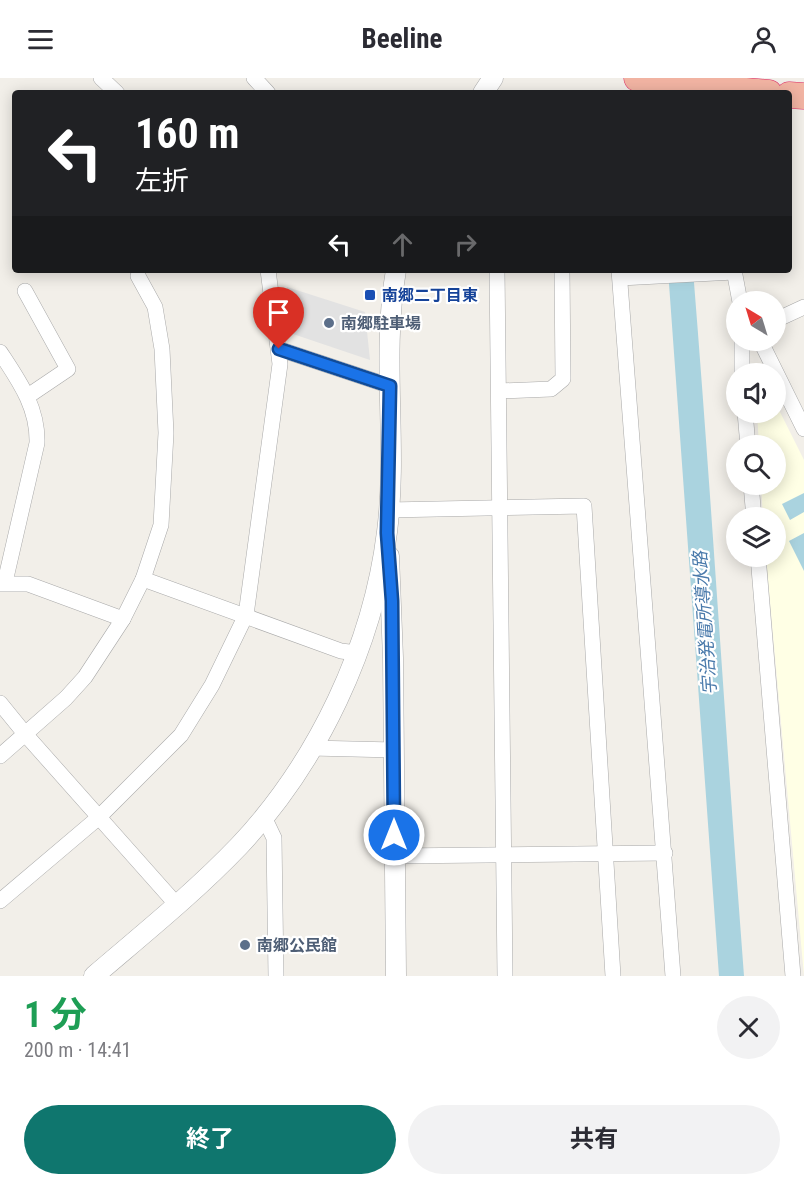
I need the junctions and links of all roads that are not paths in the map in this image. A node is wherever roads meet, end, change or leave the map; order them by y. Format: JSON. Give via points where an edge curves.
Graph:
{"nodes":[{"id":1,"x":101,"y":78,"type":"edge"},
{"id":2,"x":254,"y":78,"type":"edge"},
{"id":3,"x":638,"y":78,"type":"edge"},
{"id":4,"x":114,"y":90,"type":"edge"},
{"id":5,"x":265,"y":90,"type":"edge"},
{"id":6,"x":726,"y":90,"type":"edge"},
{"id":7,"x":268,"y":273,"type":"edge"},
{"id":8,"x":396,"y":273,"type":"edge"},
{"id":9,"x":497,"y":273,"type":"edge"},
{"id":10,"x":562,"y":273,"type":"edge"},
{"id":11,"x":698,"y":273,"type":"edge"},
{"id":12,"x":734,"y":273,"type":"edge"},
{"id":13,"x":619,"y":274,"type":"edge"},
{"id":14,"x":138,"y":276,"type":"dead end"},
{"id":15,"x":25,"y":291,"type":"dead end"},
{"id":16,"x":738,"y":291,"type":"edge"},
{"id":17,"x":804,"y":307,"type":"edge"},
{"id":18,"x":786,"y":315,"type":"edge"},
{"id":19,"x":279,"y":349,"type":"junction"},
{"id":20,"x":767,"y":351,"type":"edge"},
{"id":21,"x":0,"y":352,"type":"edge"},
{"id":22,"x":390,"y":386,"type":"junction"},
{"id":23,"x":499,"y":391,"type":"junction"},
{"id":24,"x":28,"y":396,"type":"junction"},
{"id":25,"x":799,"y":404,"type":"edge"},
{"id":26,"x":804,"y":429,"type":"edge"},
{"id":27,"x":500,"y":509,"type":"junction"},
{"id":28,"x":389,"y":510,"type":"junction"},
{"id":29,"x":387,"y":533,"type":"junction"},
{"id":30,"x":759,"y":567,"type":"edge"},
{"id":31,"x":143,"y":579,"type":"junction"},
{"id":32,"x":3,"y":583,"type":"edge"},
{"id":33,"x":246,"y":615,"type":"junction"},
{"id":34,"x":123,"y":619,"type":"junction"},
{"id":35,"x":357,"y":653,"type":"junction"},
{"id":36,"x":393,"y":658,"type":"junction"},
{"id":37,"x":0,"y":703,"type":"edge"},
{"id":38,"x":26,"y":735,"type":"junction"},
{"id":39,"x":311,"y":748,"type":"junction"},
{"id":40,"x":394,"y":750,"type":"junction"},
{"id":41,"x":0,"y":756,"type":"edge"},
{"id":42,"x":264,"y":817,"type":"junction"},
{"id":43,"x":98,"y":818,"type":"junction"},
{"id":44,"x":665,"y":853,"type":"junction"},
{"id":45,"x":606,"y":854,"type":"junction"},
{"id":46,"x":504,"y":855,"type":"junction"},
{"id":47,"x":394,"y":856,"type":"junction"},
{"id":48,"x":0,"y":901,"type":"edge"},
{"id":49,"x":177,"y":905,"type":"junction"},
{"id":50,"x":274,"y":974,"type":"edge"},
{"id":51,"x":94,"y":976,"type":"edge"},
{"id":52,"x":396,"y":976,"type":"edge"},
{"id":53,"x":505,"y":976,"type":"edge"},
{"id":54,"x":613,"y":976,"type":"edge"},
{"id":55,"x":673,"y":976,"type":"edge"},
{"id":56,"x":793,"y":976,"type":"edge"}],
"edges":[{"from":1,"to":4,"type":"street"},
{"from":2,"to":5,"type":"street"},
{"from":3,"to":6,"type":"highway"},
{"from":7,"to":19,"type":"street"},
{"from":8,"to":22,"type":"street","via":[[388,326]]},
{"from":9,"to":23,"type":"street"},
{"from":10,"to":23,"type":"street","via":[[563,380],[551,389]]},
{"from":11,"to":13,"type":"street"},
{"from":12,"to":16,"type":"street"},
{"from":13,"to":44,"type":"street"},
{"from":14,"to":31,"type":"street","via":[[155,307],[162,349],[166,433],[161,525]]},
{"from":15,"to":24,"type":"street","via":[[68,369]]},
{"from":17,"to":18,"type":"street"},
{"from":19,"to":22,"type":"street"},
{"from":19,"to":33,"type":"street"},
{"from":20,"to":25,"type":"street"},
{"from":21,"to":24,"type":"street"},
{"from":22,"to":28,"type":"street"},
{"from":23,"to":27,"type":"street"},
{"from":24,"to":32,"type":"street","via":[[38,423],[37,443]]},
{"from":25,"to":26,"type":"street"},
{"from":27,"to":28,"type":"street"},
{"from":27,"to":45,"type":"street","via":[[584,506]]},
{"from":27,"to":46,"type":"street"},
{"from":28,"to":29,"type":"street"},
{"from":29,"to":35,"type":"street","via":[[371,610]]},
{"from":29,"to":36,"type":"street"},
{"from":30,"to":56,"type":"street"},
{"from":31,"to":33,"type":"street"},
{"from":31,"to":34,"type":"street"},
{"from":32,"to":34,"type":"street","via":[[28,584]]},
{"from":33,"to":35,"type":"street","via":[[341,651]]},
{"from":33,"to":43,"type":"street","via":[[212,685],[180,735]]},
{"from":34,"to":38,"type":"street","via":[[85,677]]},
{"from":35,"to":36,"type":"street","via":[[369,649]]},
{"from":35,"to":39,"type":"street"},
{"from":36,"to":40,"type":"street"},
{"from":37,"to":38,"type":"street"},
{"from":38,"to":41,"type":"street"},
{"from":38,"to":43,"type":"street"},
{"from":39,"to":40,"type":"street"},
{"from":39,"to":42,"type":"street"},
{"from":40,"to":47,"type":"street"},
{"from":42,"to":49,"type":"street"},
{"from":42,"to":50,"type":"street","via":[[274,838]]},
{"from":43,"to":48,"type":"street"},
{"from":43,"to":49,"type":"street"},
{"from":44,"to":45,"type":"street"},
{"from":44,"to":55,"type":"street"},
{"from":45,"to":46,"type":"street"},
{"from":45,"to":54,"type":"street"},
{"from":46,"to":47,"type":"street"},
{"from":46,"to":53,"type":"street"},
{"from":47,"to":52,"type":"street"},
{"from":49,"to":51,"type":"street"}]}
